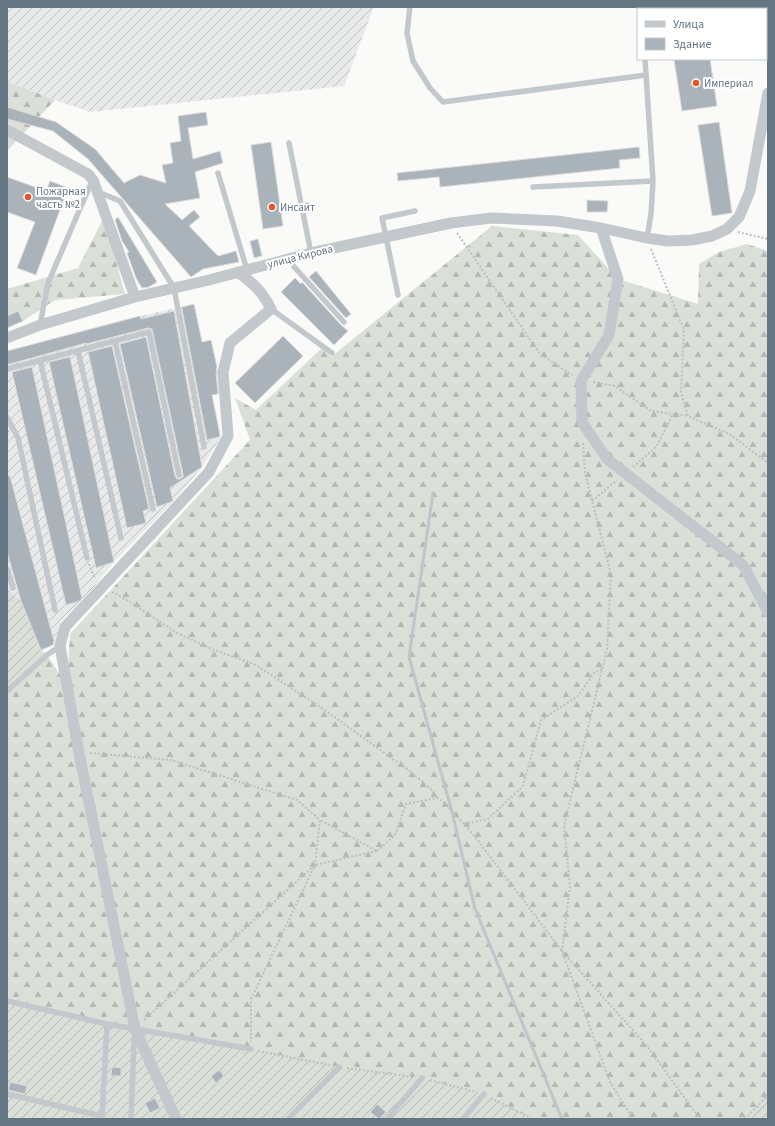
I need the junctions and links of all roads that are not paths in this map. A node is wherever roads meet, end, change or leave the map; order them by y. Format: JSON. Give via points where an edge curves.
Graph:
{"nodes":[{"id":1,"x":410,"y":7,"type":"edge"},
{"id":2,"x":645,"y":60,"type":"edge"},
{"id":3,"x":646,"y":75,"type":"junction"},
{"id":4,"x":768,"y":93,"type":"edge"},
{"id":5,"x":7,"y":130,"type":"edge"},
{"id":6,"x":289,"y":143,"type":"dead end"},
{"id":7,"x":218,"y":173,"type":"dead end"},
{"id":8,"x":93,"y":180,"type":"junction"},
{"id":9,"x":653,"y":181,"type":"junction"},
{"id":10,"x":533,"y":187,"type":"dead end"},
{"id":11,"x":98,"y":192,"type":"junction"},
{"id":12,"x":416,"y":211,"type":"dead end"},
{"id":13,"x":601,"y":228,"type":"junction"},
{"id":14,"x":385,"y":236,"type":"junction"},
{"id":15,"x":647,"y":238,"type":"junction"},
{"id":16,"x":311,"y":253,"type":"junction"},
{"id":17,"x":287,"y":259,"type":"junction"},
{"id":18,"x":243,"y":271,"type":"junction"},
{"id":19,"x":174,"y":288,"type":"junction"},
{"id":20,"x":398,"y":295,"type":"dead end"},
{"id":21,"x":135,"y":297,"type":"junction"},
{"id":22,"x":271,"y":309,"type":"junction"},
{"id":23,"x":344,"y":322,"type":"dead end"},
{"id":24,"x":40,"y":325,"type":"junction"},
{"id":25,"x":7,"y":338,"type":"edge"},
{"id":26,"x":115,"y":341,"type":"junction"},
{"id":27,"x":78,"y":350,"type":"junction"},
{"id":28,"x":332,"y":353,"type":"dead end"},
{"id":29,"x":40,"y":360,"type":"junction"},
{"id":30,"x":7,"y":369,"type":"edge"},
{"id":31,"x":7,"y":417,"type":"edge"},
{"id":32,"x":204,"y":447,"type":"dead end"},
{"id":33,"x":179,"y":475,"type":"dead end"},
{"id":34,"x":153,"y":509,"type":"dead end"},
{"id":35,"x":121,"y":538,"type":"dead end"},
{"id":36,"x":87,"y":558,"type":"road end"},
{"id":37,"x":7,"y":569,"type":"edge"},
{"id":38,"x":13,"y":588,"type":"dead end"},
{"id":39,"x":55,"y":610,"type":"dead end"},
{"id":40,"x":768,"y":612,"type":"edge"},
{"id":41,"x":60,"y":646,"type":"junction"},
{"id":42,"x":7,"y":691,"type":"edge"},
{"id":43,"x":7,"y":1001,"type":"edge"},
{"id":44,"x":107,"y":1024,"type":"junction"},
{"id":45,"x":136,"y":1031,"type":"junction"},
{"id":46,"x":251,"y":1049,"type":"road end"},
{"id":47,"x":338,"y":1067,"type":"dead end"},
{"id":48,"x":422,"y":1078,"type":"dead end"},
{"id":49,"x":7,"y":1094,"type":"edge"},
{"id":50,"x":484,"y":1094,"type":"dead end"},
{"id":51,"x":102,"y":1118,"type":"edge"},
{"id":52,"x":131,"y":1119,"type":"edge"},
{"id":53,"x":176,"y":1119,"type":"edge"},
{"id":54,"x":288,"y":1119,"type":"edge"},
{"id":55,"x":387,"y":1119,"type":"edge"},
{"id":56,"x":463,"y":1119,"type":"edge"}],
"edges":[{"from":1,"to":3,"type":"lane","via":[[407,33],[413,61],[430,88],[443,102]]},
{"from":2,"to":3,"type":"lane"},
{"from":3,"to":9,"type":"lane"},
{"from":4,"to":15,"type":"street","name":"улица Кирова","via":[[750,190],[739,217],[727,229],[712,236],[668,241]]},
{"from":5,"to":8,"type":"street","via":[[88,174]]},
{"from":6,"to":16,"type":"lane"},
{"from":7,"to":18,"type":"lane"},
{"from":8,"to":11,"type":"street"},
{"from":8,"to":24,"type":"lane","via":[[48,283]]},
{"from":9,"to":10,"type":"lane"},
{"from":9,"to":15,"type":"lane"},
{"from":11,"to":19,"type":"lane","via":[[120,201]]},
{"from":11,"to":21,"type":"street"},
{"from":12,"to":14,"type":"lane","via":[[382,218]]},
{"from":13,"to":14,"type":"street","name":"улица Кирова","via":[[557,221],[491,218]]},
{"from":13,"to":15,"type":"street","name":"улица Кирова"},
{"from":13,"to":40,"type":"street","via":[[618,279],[609,335],[581,381],[582,422],[607,459],[743,565]]},
{"from":14,"to":16,"type":"street","name":"улица Кирова"},
{"from":14,"to":20,"type":"lane"},
{"from":16,"to":17,"type":"street","name":"улица Кирова"},
{"from":17,"to":18,"type":"street","name":"улица Кирова"},
{"from":17,"to":23,"type":"lane"},
{"from":18,"to":19,"type":"street","name":"улица Кирова"},
{"from":18,"to":22,"type":"street","via":[[265,296]]},
{"from":19,"to":21,"type":"street","name":"улица Кирова"},
{"from":19,"to":32,"type":"lane"},
{"from":21,"to":24,"type":"street","name":"улица Кирова"},
{"from":22,"to":28,"type":"lane"},
{"from":22,"to":41,"type":"street","via":[[230,344],[223,372],[228,436],[209,472],[65,627]]},
{"from":24,"to":25,"type":"street","name":"улица Кирова"},
{"from":26,"to":27,"type":"lane"},
{"from":26,"to":33,"type":"lane","via":[[149,332]]},
{"from":26,"to":34,"type":"lane"},
{"from":27,"to":29,"type":"lane"},
{"from":27,"to":35,"type":"lane"},
{"from":29,"to":30,"type":"lane"},
{"from":29,"to":36,"type":"lane"},
{"from":31,"to":39,"type":"lane","via":[[18,438]]},
{"from":37,"to":38,"type":"lane"},
{"from":41,"to":42,"type":"lane"},
{"from":41,"to":45,"type":"street","via":[[79,753]]},
{"from":43,"to":44,"type":"lane"},
{"from":44,"to":45,"type":"lane"},
{"from":44,"to":51,"type":"lane"},
{"from":45,"to":46,"type":"lane"},
{"from":45,"to":52,"type":"lane"},
{"from":45,"to":53,"type":"street"},
{"from":47,"to":54,"type":"lane"},
{"from":48,"to":55,"type":"lane"},
{"from":49,"to":51,"type":"lane"},
{"from":50,"to":56,"type":"lane"}]}
